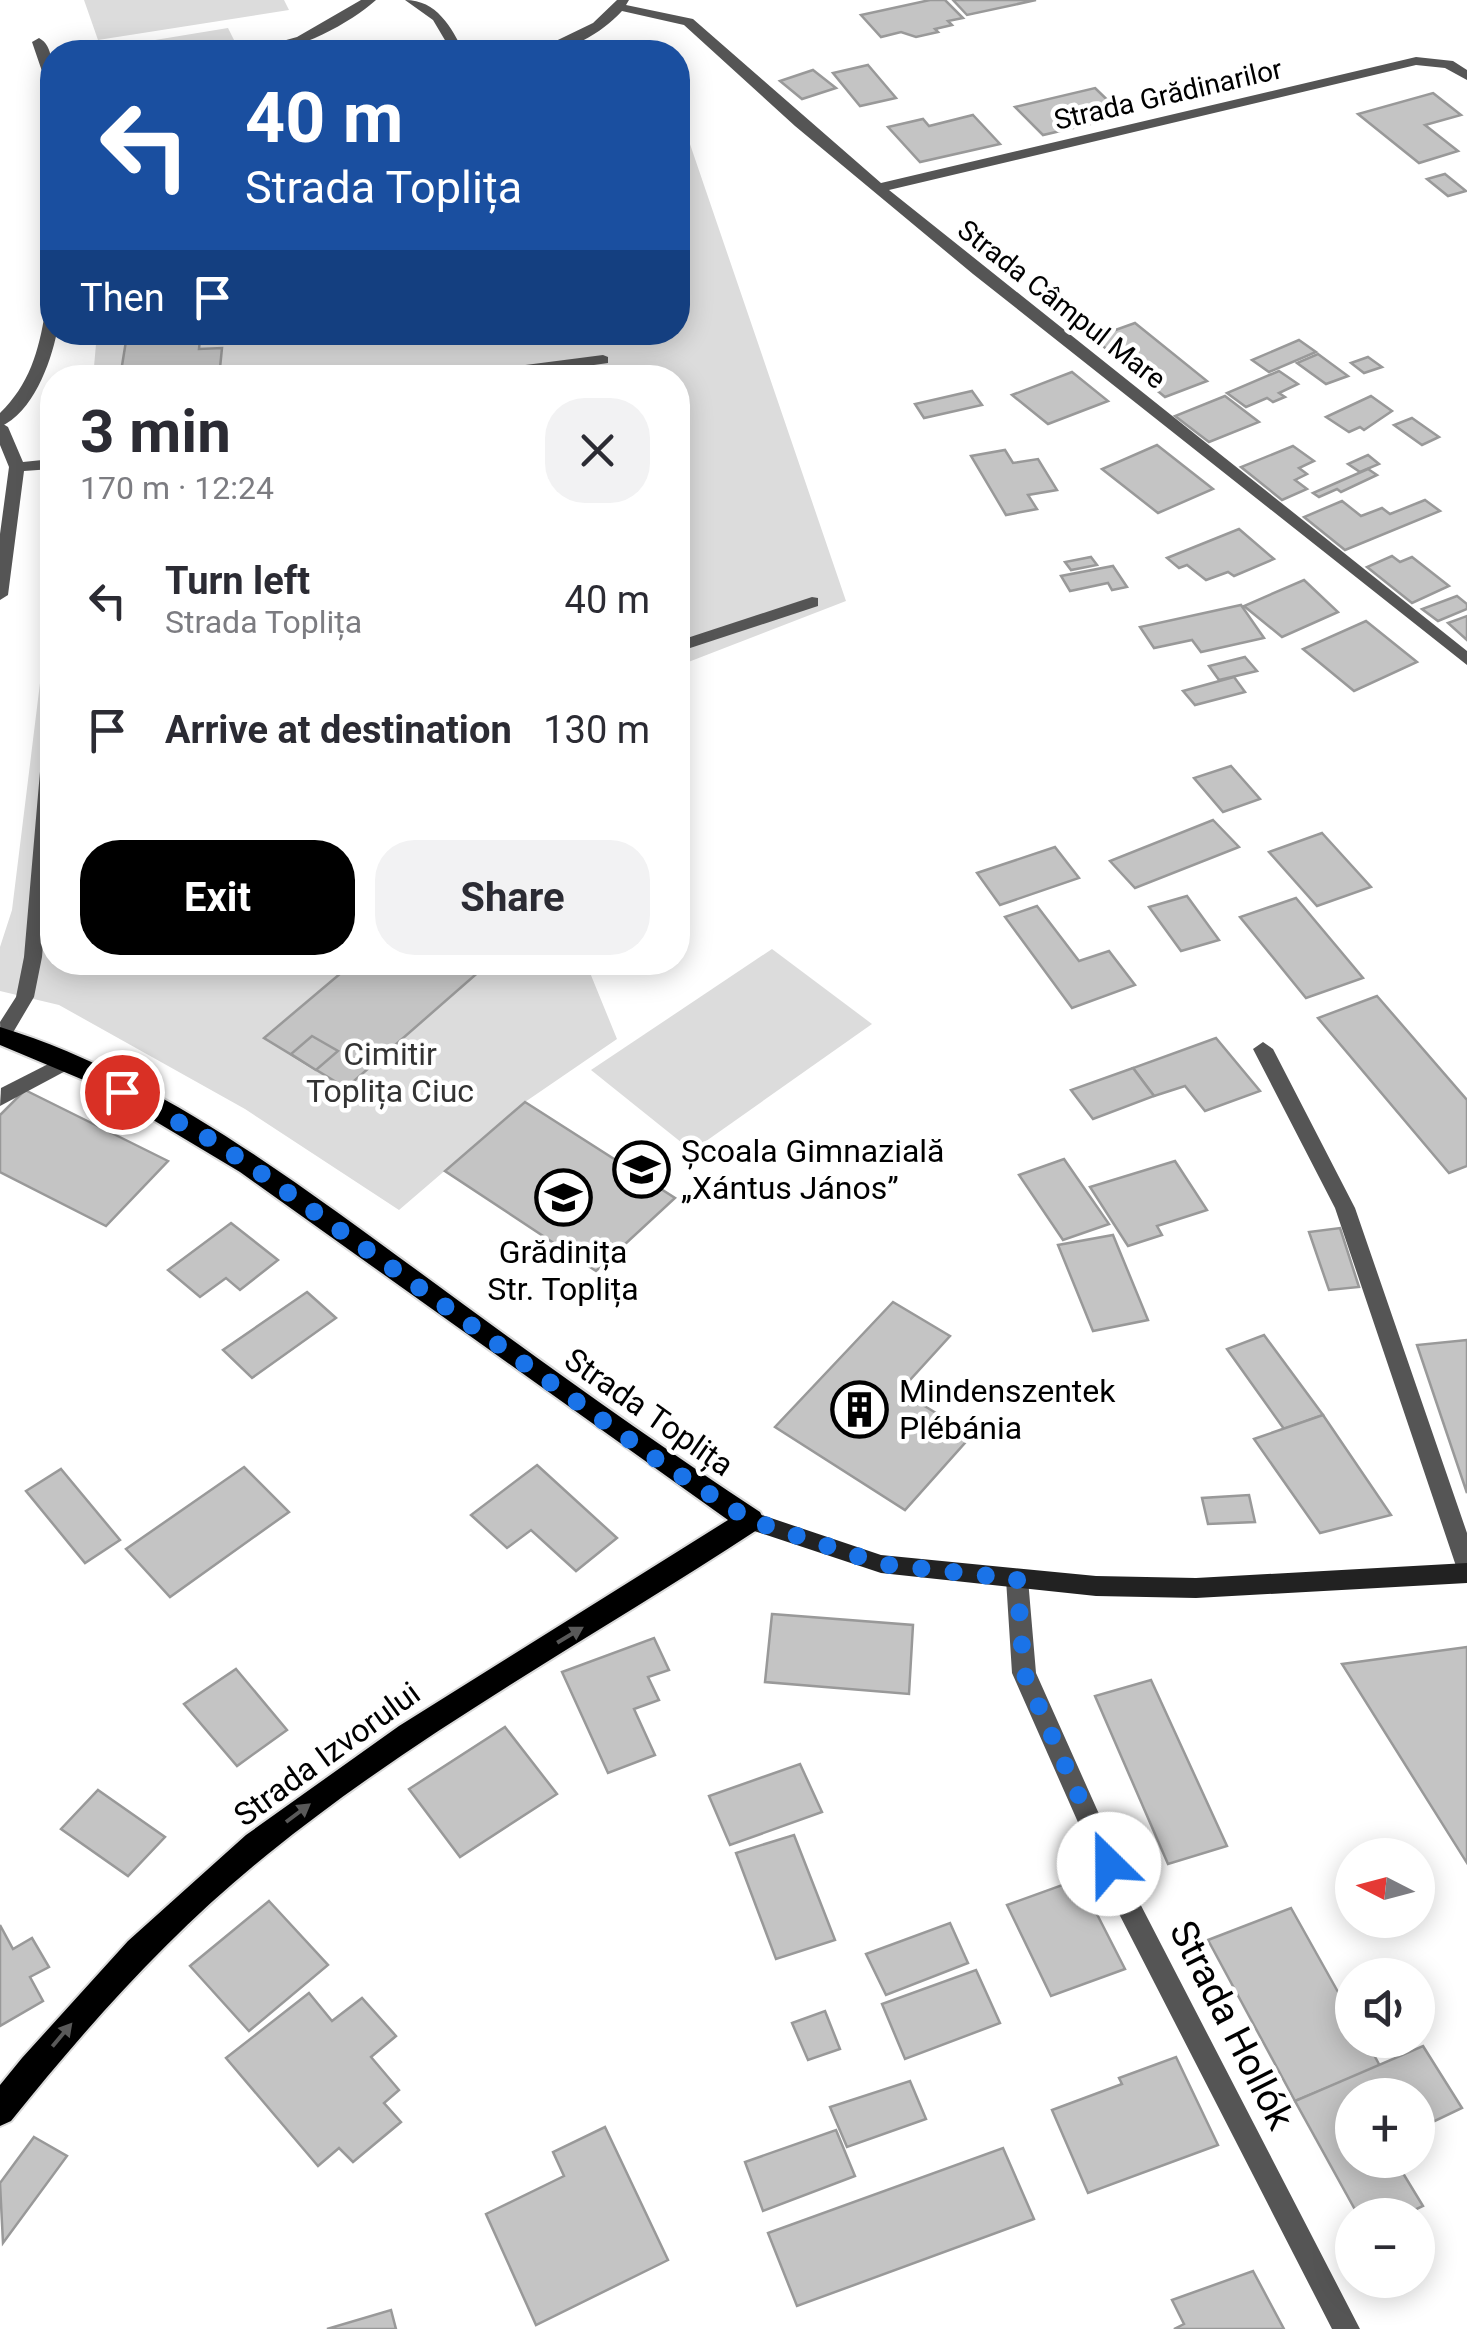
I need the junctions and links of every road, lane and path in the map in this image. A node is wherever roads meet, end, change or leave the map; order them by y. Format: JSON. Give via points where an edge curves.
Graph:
{"nodes":[{"id":1,"x":370,"y":0,"type":"edge"},
{"id":2,"x":411,"y":0,"type":"edge"},
{"id":3,"x":621,"y":4,"type":"edge"},
{"id":4,"x":301,"y":40,"type":"edge"},
{"id":5,"x":451,"y":40,"type":"edge"},
{"id":6,"x":568,"y":40,"type":"edge"},
{"id":7,"x":1467,"y":76,"type":"edge"},
{"id":8,"x":878,"y":188,"type":"junction"},
{"id":9,"x":603,"y":360,"type":"dead end"},
{"id":10,"x":594,"y":365,"type":"edge"},
{"id":11,"x":40,"y":373,"type":"edge"},
{"id":12,"x":0,"y":424,"type":"edge"},
{"id":13,"x":40,"y":465,"type":"edge"},
{"id":14,"x":17,"y":466,"type":"junction"},
{"id":15,"x":0,"y":595,"type":"edge"},
{"id":16,"x":812,"y":602,"type":"dead end"},
{"id":17,"x":690,"y":643,"type":"edge"},
{"id":18,"x":1467,"y":660,"type":"edge"},
{"id":19,"x":40,"y":908,"type":"edge"},
{"id":20,"x":1,"y":1036,"type":"edge"},
{"id":21,"x":1263,"y":1049,"type":"dead end"},
{"id":22,"x":66,"y":1062,"type":"junction"},
{"id":23,"x":0,"y":1099,"type":"edge"},
{"id":24,"x":750,"y":1520,"type":"junction"},
{"id":25,"x":1467,"y":1569,"type":"edge"},
{"id":26,"x":1017,"y":1579,"type":"junction"},
{"id":27,"x":0,"y":2110,"type":"edge"},
{"id":28,"x":1346,"y":2329,"type":"edge"}],
"edges":[{"from":1,"to":4,"type":"street"},
{"from":2,"to":5,"type":"street","via":[[438,18]]},
{"from":3,"to":6,"type":"street","name":"Strada Câmpul Mare"},
{"from":3,"to":8,"type":"street","name":"Strada Câmpul Mare","via":[[688,22]]},
{"from":7,"to":8,"type":"street","name":"Strada Grădinarilor","via":[[1448,64],[1416,61]]},
{"from":8,"to":18,"type":"street","name":"Strada Câmpul Mare"},
{"from":9,"to":10,"type":"street"},
{"from":11,"to":12,"type":"street"},
{"from":12,"to":14,"type":"street"},
{"from":13,"to":14,"type":"street"},
{"from":14,"to":15,"type":"street"},
{"from":16,"to":17,"type":"street"},
{"from":19,"to":20,"type":"street","via":[[25,997]]},
{"from":20,"to":22,"type":"main road","name":"Strada Toplița"},
{"from":21,"to":25,"type":"street","via":[[1344,1208]]},
{"from":22,"to":23,"type":"street"},
{"from":22,"to":24,"type":"main road","name":"Strada Toplița","via":[[242,1160]]},
{"from":24,"to":26,"type":"main road","name":"Strada Toplița","via":[[881,1564]]},
{"from":27,"to":24,"type":"main road","name":"Strada Izvorului","one_way":true,"via":[[104,1985],[297,1813],[416,1730]]},
{"from":25,"to":26,"type":"main road","name":"Strada Toplița","via":[[1196,1588]]},
{"from":26,"to":28,"type":"street","name":"Strada Hollók","via":[[1024,1673],[1124,1898]]}]}
